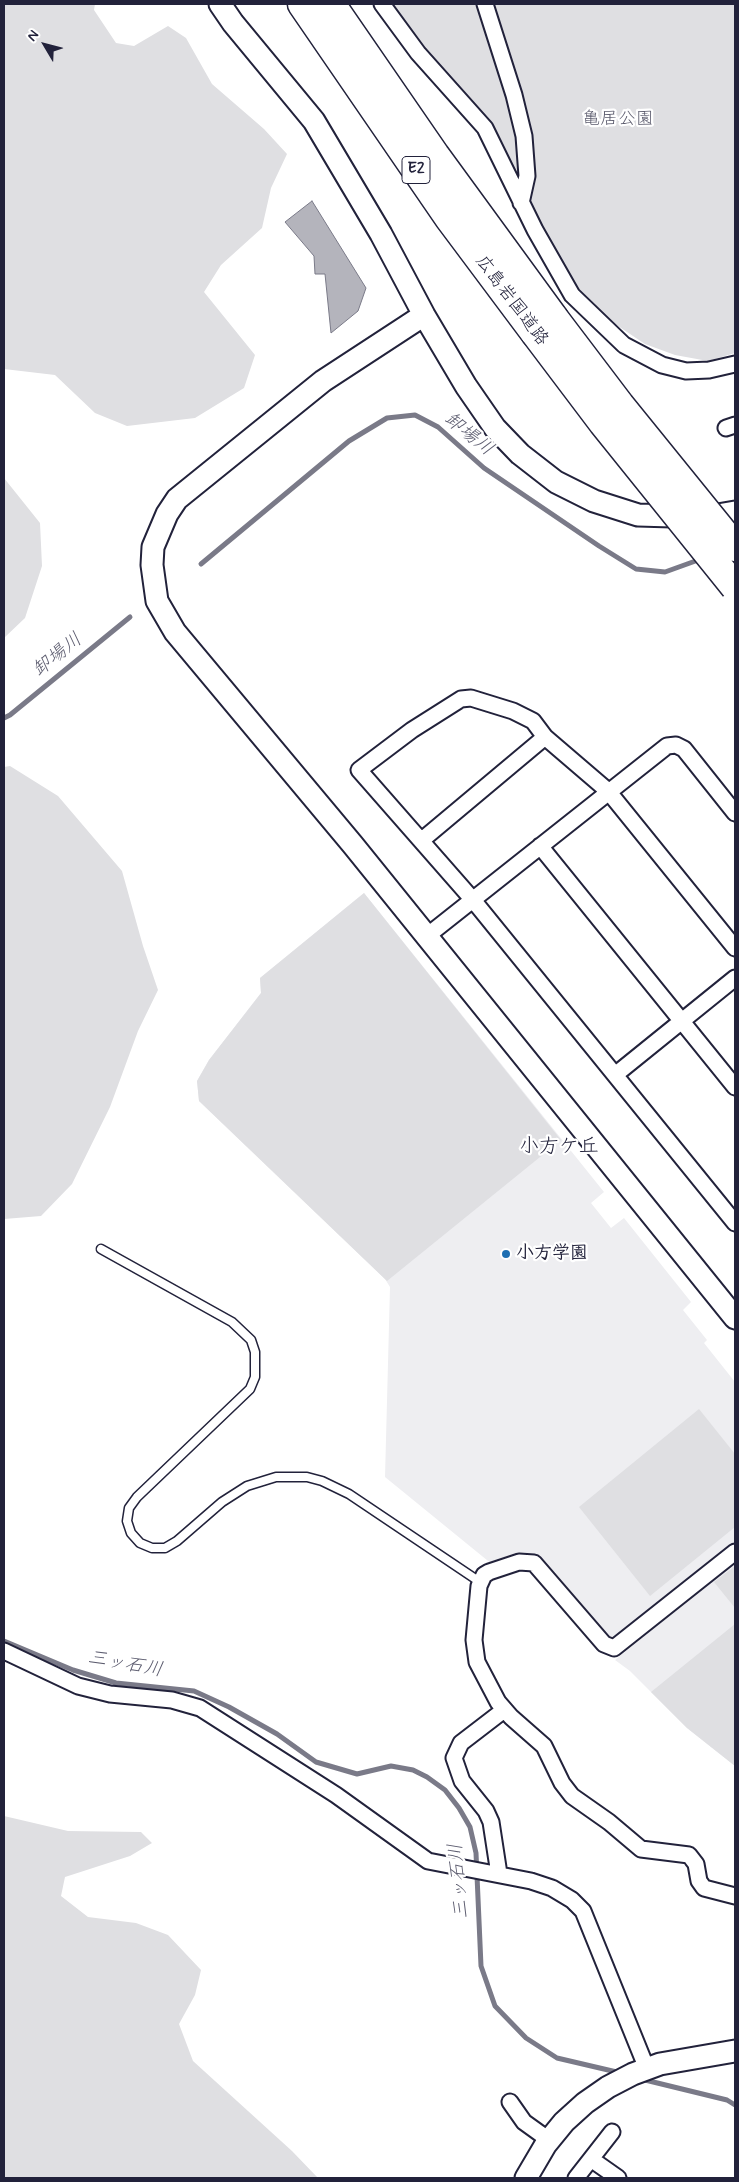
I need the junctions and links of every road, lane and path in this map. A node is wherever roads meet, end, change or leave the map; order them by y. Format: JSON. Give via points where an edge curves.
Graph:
{"nodes":[{"id":1,"x":220,"y":4,"type":"edge"},
{"id":2,"x":349,"y":4,"type":"edge"},
{"id":3,"x":382,"y":4,"type":"edge"},
{"id":4,"x":485,"y":4,"type":"edge"},
{"id":5,"x":312,"y":9,"type":"edge"},
{"id":6,"x":434,"y":155,"type":"junction"},
{"id":7,"x":521,"y":203,"type":"junction"},
{"id":8,"x":424,"y":315,"type":"junction"},
{"id":9,"x":545,"y":326,"type":"junction"},
{"id":10,"x":735,"y":364,"type":"edge"},
{"id":11,"x":735,"y":512,"type":"edge"},
{"id":12,"x":735,"y":546,"type":"edge"},
{"id":13,"x":735,"y":587,"type":"edge"},
{"id":14,"x":545,"y":737,"type":"junction"},
{"id":15,"x":608,"y":791,"type":"junction"},
{"id":16,"x":735,"y":813,"type":"edge"},
{"id":17,"x":422,"y":840,"type":"junction"},
{"id":18,"x":540,"y":846,"type":"junction"},
{"id":19,"x":473,"y":900,"type":"junction"},
{"id":20,"x":427,"y":936,"type":"junction"},
{"id":21,"x":735,"y":948,"type":"edge"},
{"id":22,"x":735,"y":978,"type":"edge"},
{"id":23,"x":682,"y":1021,"type":"junction"},
{"id":24,"x":616,"y":1075,"type":"junction"},
{"id":25,"x":735,"y":1087,"type":"edge"},
{"id":26,"x":735,"y":1223,"type":"edge"},
{"id":27,"x":101,"y":1249,"type":"dead end"},
{"id":28,"x":735,"y":1318,"type":"edge"},
{"id":29,"x":735,"y":1552,"type":"edge"},
{"id":30,"x":480,"y":1582,"type":"junction"},
{"id":31,"x":4,"y":1651,"type":"edge"},
{"id":32,"x":504,"y":1710,"type":"junction"},
{"id":33,"x":496,"y":1874,"type":"junction"},
{"id":34,"x":735,"y":1896,"type":"edge"},
{"id":35,"x":735,"y":2052,"type":"edge"},
{"id":36,"x":647,"y":2069,"type":"junction"},
{"id":37,"x":510,"y":2102,"type":"dead end"},
{"id":38,"x":612,"y":2132,"type":"dead end"},
{"id":39,"x":549,"y":2140,"type":"junction"},
{"id":40,"x":591,"y":2159,"type":"junction"},
{"id":41,"x":527,"y":2178,"type":"edge"},
{"id":42,"x":576,"y":2178,"type":"edge"},
{"id":43,"x":618,"y":2178,"type":"edge"}],
"edges":[{"from":1,"to":8,"type":"street","via":[[314,121],[382,234]]},
{"from":2,"to":6,"type":"highway"},
{"from":3,"to":7,"type":"street","via":[[418,53],[485,128]]},
{"from":4,"to":7,"type":"street","via":[[524,136],[527,176]]},
{"from":5,"to":6,"type":"highway","name":"広島岩国道路","number":"E2"},
{"from":5,"to":9,"type":"highway","name":"広島岩国道路","number":"E2","via":[[449,218]]},
{"from":6,"to":9,"type":"highway","name":"広島岩国道路","number":"E2"},
{"from":7,"to":10,"type":"street","via":[[572,295],[624,345],[662,365],[686,371]]},
{"from":8,"to":11,"type":"street","via":[[495,428],[520,454],[556,482],[594,501],[638,515],[706,517]]},
{"from":8,"to":20,"type":"street","via":[[327,377],[190,486],[166,514],[153,547],[152,565],[158,601],[175,632]]},
{"from":9,"to":12,"type":"highway","name":"広島岩国道路","number":"E2","bridge":true,"via":[[620,405]]},
{"from":9,"to":13,"type":"highway","name":"広島岩国道路","number":"E2","bridge":true,"via":[[603,423]]},
{"from":14,"to":15,"type":"street"},
{"from":14,"to":17,"type":"street"},
{"from":14,"to":17,"type":"street","via":[[533,721],[513,711],[470,698],[461,699],[412,730],[359,770]]},
{"from":15,"to":16,"type":"street","via":[[661,749],[676,745],[686,752]]},
{"from":15,"to":18,"type":"street"},
{"from":15,"to":21,"type":"street"},
{"from":17,"to":19,"type":"street"},
{"from":18,"to":19,"type":"street"},
{"from":18,"to":23,"type":"street"},
{"from":19,"to":20,"type":"street"},
{"from":19,"to":24,"type":"street"},
{"from":20,"to":28,"type":"street"},
{"from":22,"to":23,"type":"street"},
{"from":23,"to":24,"type":"street"},
{"from":23,"to":25,"type":"street"},
{"from":24,"to":26,"type":"street"},
{"from":27,"to":30,"type":"lane","via":[[232,1322],[251,1340],[255,1352],[256,1370],[250,1388],[129,1508],[127,1521],[131,1533],[140,1543],[152,1548],[165,1548],[247,1486],[276,1477],[307,1478],[322,1481],[349,1494]]},
{"from":29,"to":30,"type":"street","via":[[614,1648],[604,1644],[534,1563],[519,1562],[484,1575]]},
{"from":30,"to":32,"type":"street","via":[[474,1651],[481,1672]]},
{"from":31,"to":33,"type":"street","via":[[78,1686],[110,1694],[172,1700],[200,1708],[336,1796],[428,1861]]},
{"from":32,"to":33,"type":"street","via":[[461,1743],[454,1758],[462,1781],[491,1822]]},
{"from":32,"to":34,"type":"street","via":[[544,1746],[572,1796],[641,1849],[689,1855],[696,1864],[699,1881],[704,1888]]},
{"from":33,"to":36,"type":"street","via":[[552,1888],[583,1911]]},
{"from":35,"to":36,"type":"street","via":[[687,2058]]},
{"from":36,"to":39,"type":"street","via":[[608,2087],[585,2103]]},
{"from":37,"to":39,"type":"street","via":[[524,2122]]},
{"from":38,"to":40,"type":"street"},
{"from":39,"to":41,"type":"street"},
{"from":40,"to":42,"type":"street"},
{"from":40,"to":43,"type":"street"}]}
